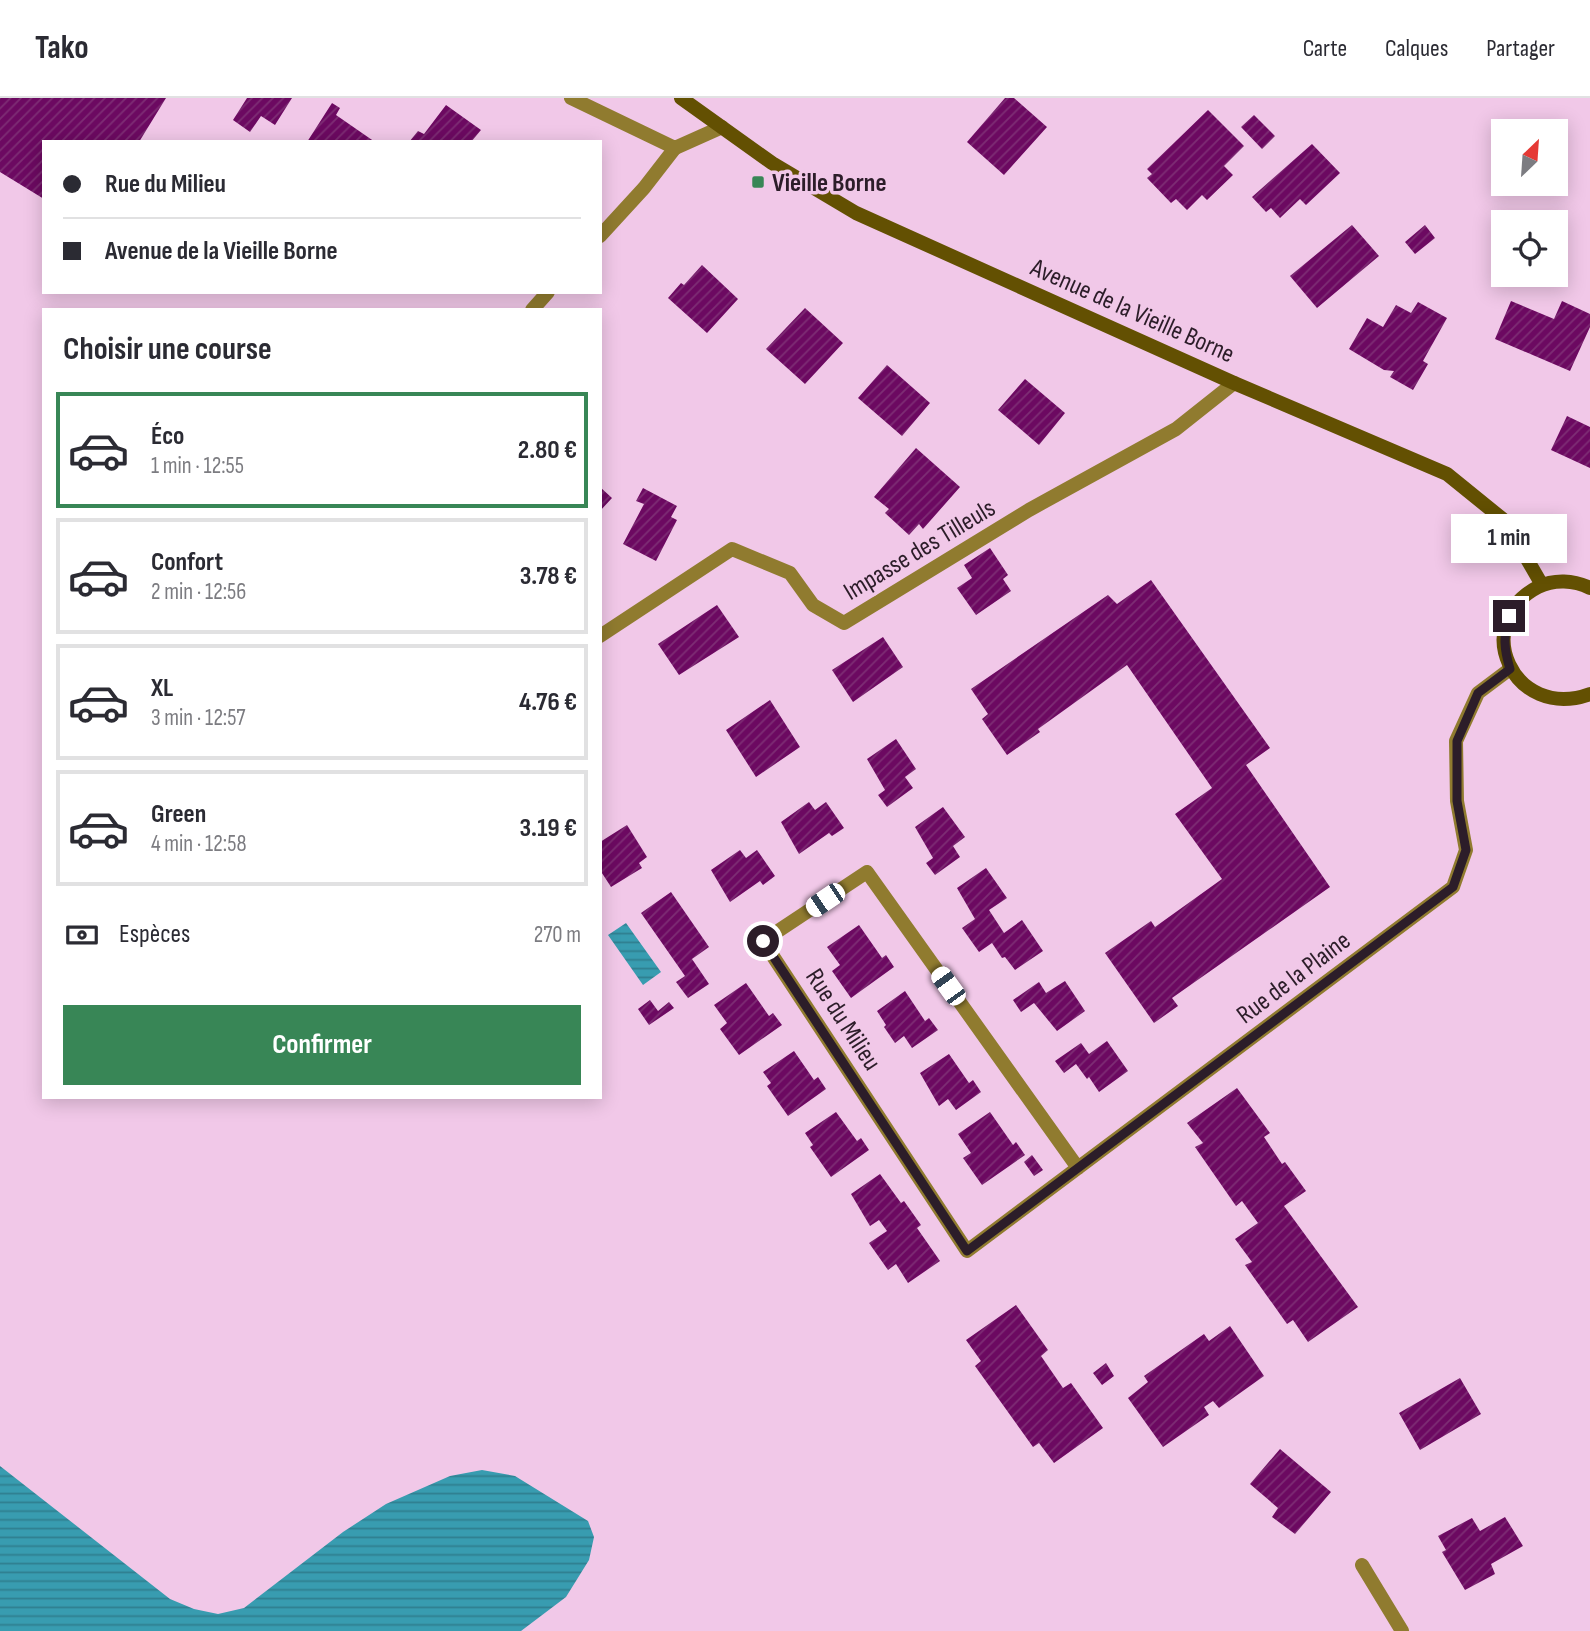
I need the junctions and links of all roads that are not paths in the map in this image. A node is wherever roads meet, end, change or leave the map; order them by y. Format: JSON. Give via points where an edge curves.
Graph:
{"nodes":[{"id":1,"x":571,"y":98,"type":"edge"},
{"id":2,"x":681,"y":98,"type":"edge"},
{"id":3,"x":722,"y":127,"type":"junction"},
{"id":4,"x":675,"y":148,"type":"junction"},
{"id":5,"x":602,"y":234,"type":"edge"},
{"id":6,"x":546,"y":294,"type":"edge"},
{"id":7,"x":534,"y":308,"type":"edge"},
{"id":8,"x":1234,"y":383,"type":"junction"},
{"id":9,"x":1542,"y":585,"type":"junction"},
{"id":10,"x":1590,"y":588,"type":"edge"},
{"id":11,"x":602,"y":635,"type":"edge"},
{"id":12,"x":1510,"y":669,"type":"junction"},
{"id":13,"x":1590,"y":696,"type":"edge"},
{"id":14,"x":1078,"y":1168,"type":"junction"},
{"id":15,"x":967,"y":1251,"type":"joint"},
{"id":16,"x":1362,"y":1565,"type":"dead end"},
{"id":17,"x":1402,"y":1631,"type":"edge"}],
"edges":[{"from":1,"to":4,"type":"street"},
{"from":2,"to":3,"type":"main road","name":"Avenue de la Vieille Borne"},
{"from":3,"to":4,"type":"street"},
{"from":3,"to":8,"type":"main road","name":"Avenue de la Vieille Borne","via":[[772,163],[856,212]]},
{"from":4,"to":5,"type":"street"},
{"from":6,"to":7,"type":"street"},
{"from":8,"to":9,"type":"main road","name":"Avenue de la Vieille Borne","via":[[1447,474],[1505,521]]},
{"from":8,"to":11,"type":"street","name":"Impasse des Tilleuls","via":[[1176,429],[1029,510],[844,623],[813,606],[790,573],[732,550]]},
{"from":9,"to":10,"type":"main road","via":[[1557,581]]},
{"from":9,"to":12,"type":"main road","via":[[1528,592],[1509,616],[1504,651]]},
{"from":12,"to":13,"type":"main road","via":[[1536,694],[1553,700]]},
{"from":12,"to":14,"type":"street","name":"Rue de la Plaine","via":[[1478,693],[1457,741],[1457,801],[1466,850],[1453,887]]},
{"from":14,"to":15,"type":"street","name":"Rue de la Plaine"},
{"from":14,"to":15,"type":"street","name":"Rue du Milieu","via":[[867,872],[763,941]]},
{"from":16,"to":17,"type":"street"}]}
